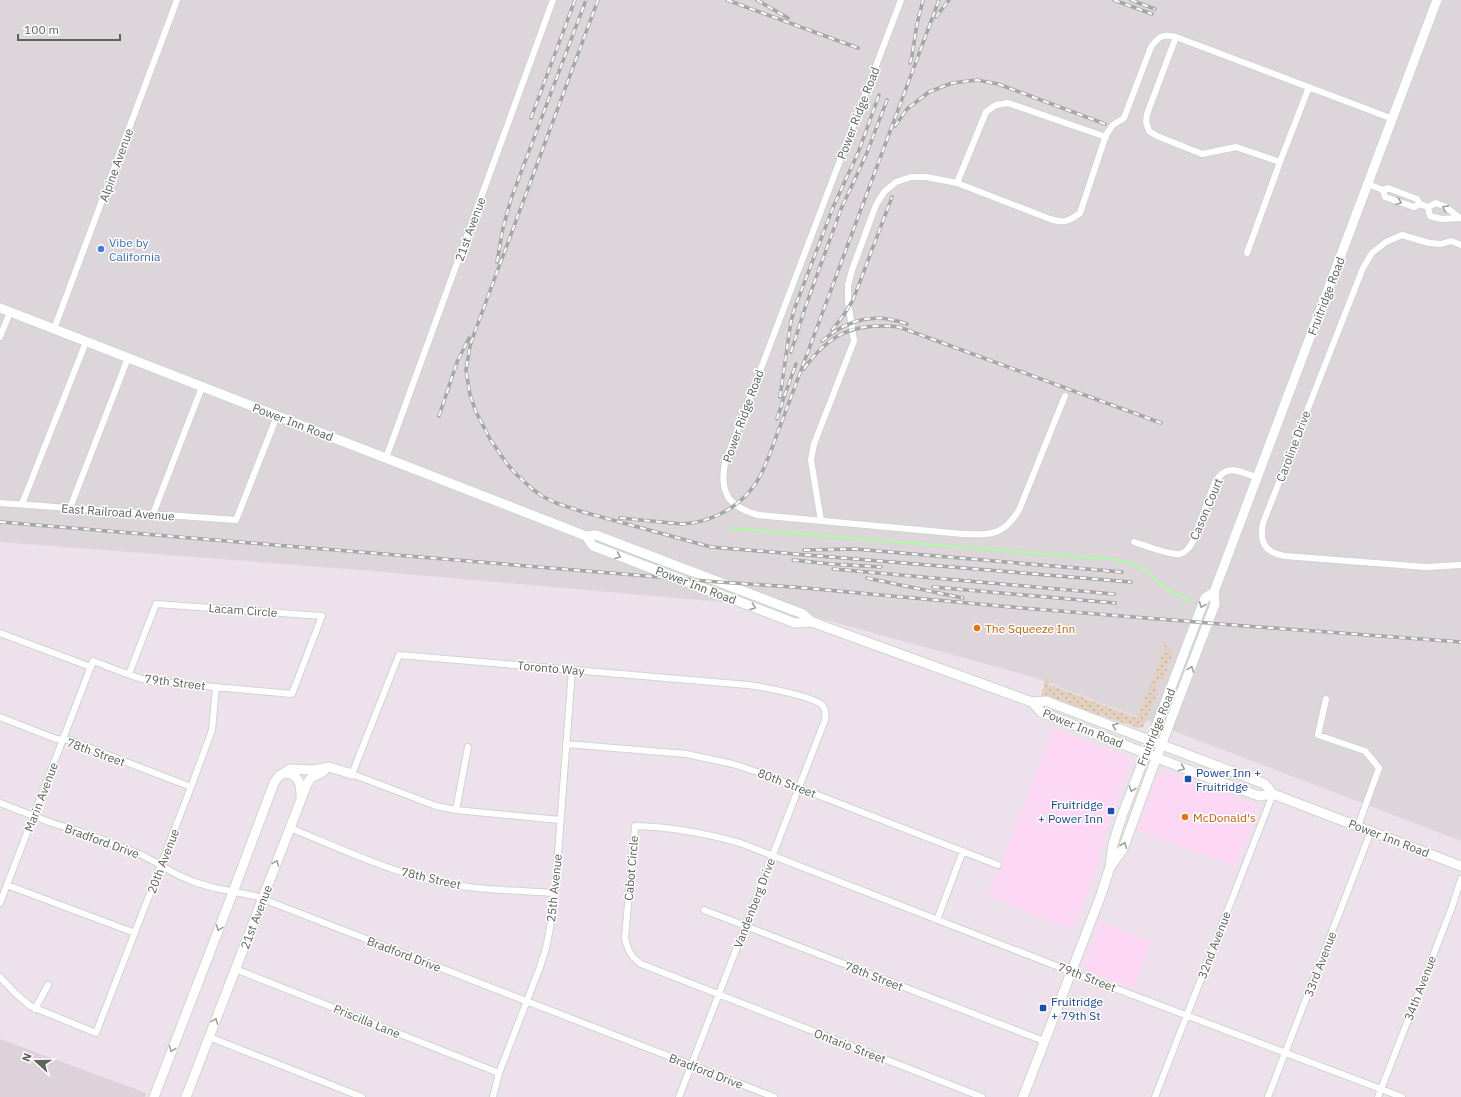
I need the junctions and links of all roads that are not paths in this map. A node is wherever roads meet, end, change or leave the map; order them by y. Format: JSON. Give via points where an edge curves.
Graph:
{"nodes":[{"id":1,"x":177,"y":0,"type":"edge"},
{"id":2,"x":553,"y":0,"type":"edge"},
{"id":3,"x":901,"y":0,"type":"edge"},
{"id":4,"x":1437,"y":0,"type":"edge"},
{"id":5,"x":1176,"y":37,"type":"junction"},
{"id":6,"x":1309,"y":87,"type":"junction"},
{"id":7,"x":1393,"y":119,"type":"junction"},
{"id":8,"x":1106,"y":137,"type":"junction"},
{"id":9,"x":1280,"y":162,"type":"junction"},
{"id":10,"x":957,"y":183,"type":"junction"},
{"id":11,"x":1368,"y":184,"type":"junction"},
{"id":12,"x":1428,"y":207,"type":"junction"},
{"id":13,"x":1461,"y":218,"type":"edge"},
{"id":14,"x":1461,"y":245,"type":"edge"},
{"id":15,"x":1247,"y":253,"type":"dead end"},
{"id":16,"x":0,"y":308,"type":"edge"},
{"id":17,"x":10,"y":312,"type":"junction"},
{"id":18,"x":54,"y":329,"type":"junction"},
{"id":19,"x":0,"y":337,"type":"edge"},
{"id":20,"x":86,"y":342,"type":"junction"},
{"id":21,"x":128,"y":358,"type":"junction"},
{"id":22,"x":202,"y":387,"type":"junction"},
{"id":23,"x":1065,"y":396,"type":"dead end"},
{"id":24,"x":277,"y":416,"type":"junction"},
{"id":25,"x":386,"y":458,"type":"junction"},
{"id":26,"x":1258,"y":478,"type":"junction"},
{"id":27,"x":0,"y":503,"type":"edge"},
{"id":28,"x":22,"y":504,"type":"junction"},
{"id":29,"x":70,"y":508,"type":"junction"},
{"id":30,"x":153,"y":514,"type":"junction"},
{"id":31,"x":821,"y":521,"type":"junction"},
{"id":32,"x":1134,"y":542,"type":"dead end"},
{"id":33,"x":1461,"y":565,"type":"edge"},
{"id":34,"x":1214,"y":592,"type":"junction"},
{"id":35,"x":0,"y":633,"type":"edge"},
{"id":36,"x":91,"y":667,"type":"junction"},
{"id":37,"x":572,"y":670,"type":"junction"},
{"id":38,"x":129,"y":674,"type":"junction"},
{"id":39,"x":216,"y":687,"type":"junction"},
{"id":40,"x":292,"y":694,"type":"joint"},
{"id":41,"x":1326,"y":699,"type":"dead end"},
{"id":42,"x":1032,"y":702,"type":"junction"},
{"id":43,"x":825,"y":709,"type":"joint"},
{"id":44,"x":0,"y":718,"type":"edge"},
{"id":45,"x":63,"y":739,"type":"junction"},
{"id":46,"x":1151,"y":740,"type":"junction"},
{"id":47,"x":566,"y":744,"type":"junction"},
{"id":48,"x":1162,"y":744,"type":"junction"},
{"id":49,"x":468,"y":747,"type":"dead end"},
{"id":50,"x":1146,"y":753,"type":"junction"},
{"id":51,"x":1156,"y":757,"type":"junction"},
{"id":52,"x":336,"y":769,"type":"junction"},
{"id":53,"x":283,"y":772,"type":"junction"},
{"id":54,"x":352,"y":774,"type":"junction"},
{"id":55,"x":191,"y":787,"type":"junction"},
{"id":56,"x":799,"y":787,"type":"junction"},
{"id":57,"x":1273,"y":794,"type":"junction"},
{"id":58,"x":300,"y":802,"type":"junction"},
{"id":59,"x":0,"y":803,"type":"edge"},
{"id":60,"x":456,"y":810,"type":"junction"},
{"id":61,"x":34,"y":816,"type":"junction"},
{"id":62,"x":560,"y":820,"type":"junction"},
{"id":63,"x":1358,"y":826,"type":"junction"},
{"id":64,"x":290,"y":828,"type":"junction"},
{"id":65,"x":1371,"y":831,"type":"junction"},
{"id":66,"x":963,"y":851,"type":"junction"},
{"id":67,"x":772,"y":856,"type":"junction"},
{"id":68,"x":998,"y":865,"type":"dead end"},
{"id":69,"x":161,"y":866,"type":"junction"},
{"id":70,"x":1461,"y":866,"type":"edge"},
{"id":71,"x":1110,"y":867,"type":"junction"},
{"id":72,"x":1461,"y":879,"type":"edge"},
{"id":73,"x":7,"y":885,"type":"junction"},
{"id":74,"x":233,"y":892,"type":"junction"},
{"id":75,"x":555,"y":893,"type":"junction"},
{"id":76,"x":262,"y":899,"type":"junction"},
{"id":77,"x":0,"y":903,"type":"edge"},
{"id":78,"x":704,"y":910,"type":"dead end"},
{"id":79,"x":936,"y":920,"type":"junction"},
{"id":80,"x":745,"y":926,"type":"junction"},
{"id":81,"x":135,"y":933,"type":"junction"},
{"id":82,"x":235,"y":969,"type":"junction"},
{"id":83,"x":1071,"y":971,"type":"junction"},
{"id":84,"x":0,"y":977,"type":"edge"},
{"id":85,"x":48,"y":986,"type":"dead end"},
{"id":86,"x":718,"y":995,"type":"junction"},
{"id":87,"x":527,"y":1002,"type":"junction"},
{"id":88,"x":35,"y":1009,"type":"junction"},
{"id":89,"x":1187,"y":1015,"type":"junction"},
{"id":90,"x":209,"y":1037,"type":"junction"},
{"id":91,"x":1044,"y":1041,"type":"junction"},
{"id":92,"x":1286,"y":1052,"type":"junction"},
{"id":93,"x":691,"y":1065,"type":"junction"},
{"id":94,"x":499,"y":1073,"type":"junction"},
{"id":95,"x":1381,"y":1089,"type":"junction"},
{"id":96,"x":157,"y":1096,"type":"edge"},
{"id":97,"x":186,"y":1097,"type":"edge"},
{"id":98,"x":362,"y":1097,"type":"edge"},
{"id":99,"x":493,"y":1097,"type":"edge"},
{"id":100,"x":679,"y":1097,"type":"edge"},
{"id":101,"x":774,"y":1097,"type":"edge"},
{"id":102,"x":982,"y":1097,"type":"edge"},
{"id":103,"x":1023,"y":1097,"type":"edge"},
{"id":104,"x":1155,"y":1097,"type":"edge"},
{"id":105,"x":1268,"y":1097,"type":"edge"},
{"id":106,"x":1378,"y":1097,"type":"edge"},
{"id":107,"x":1402,"y":1097,"type":"edge"}],
"edges":[{"from":1,"to":18,"type":"street","name":"Alpine Avenue"},
{"from":2,"to":25,"type":"street","name":"21st Avenue"},
{"from":3,"to":31,"type":"street","name":"Power Ridge Road","via":[[725,463],[722,477],[725,491],[732,503],[744,511],[758,515]]},
{"from":4,"to":7,"type":"main road","name":"Fruitridge Road"},
{"from":5,"to":6,"type":"street"},
{"from":5,"to":8,"type":"street","via":[[1161,37],[1151,47],[1124,118],[1113,125]]},
{"from":5,"to":9,"type":"street","via":[[1148,114],[1146,122],[1149,131],[1202,154],[1236,147]]},
{"from":6,"to":7,"type":"street"},
{"from":6,"to":9,"type":"street"},
{"from":7,"to":11,"type":"main road","name":"Fruitridge Road"},
{"from":8,"to":10,"type":"street","via":[[1008,103],[996,105],[986,112]]},
{"from":8,"to":10,"type":"street","via":[[1080,213],[1071,220],[1060,222],[1050,219]]},
{"from":9,"to":15,"type":"street"},
{"from":10,"to":31,"type":"street","via":[[911,177],[896,182],[884,192],[876,205],[848,285],[854,341],[814,444],[811,460]]},
{"from":11,"to":12,"type":"street","via":[[1383,190],[1388,188],[1417,199],[1420,204]]},
{"from":11,"to":26,"type":"main road","name":"Fruitridge Road"},
{"from":13,"to":12,"type":"street","one_way":true,"via":[[1436,203]]},
{"from":12,"to":13,"type":"street","via":[[1430,216],[1441,219]]},
{"from":14,"to":33,"type":"street","name":"Caroline Drive","via":[[1451,241],[1430,243],[1402,235],[1386,242],[1372,253],[1363,268],[1261,534],[1265,545],[1273,553],[1285,556],[1426,568]]},
{"from":16,"to":17,"type":"main road","name":"Power Inn Road"},
{"from":17,"to":18,"type":"main road","name":"Power Inn Road"},
{"from":17,"to":19,"type":"street"},
{"from":18,"to":20,"type":"main road","name":"Power Inn Road"},
{"from":20,"to":21,"type":"main road","name":"Power Inn Road"},
{"from":20,"to":28,"type":"street"},
{"from":21,"to":22,"type":"main road","name":"Power Inn Road"},
{"from":21,"to":29,"type":"street"},
{"from":22,"to":24,"type":"main road","name":"Power Inn Road"},
{"from":22,"to":30,"type":"street"},
{"from":23,"to":31,"type":"street","name":"Power Ridge Road","via":[[1019,510],[1011,522],[1000,531],[963,534]]},
{"from":24,"to":25,"type":"main road","name":"Power Inn Road"},
{"from":24,"to":30,"type":"street","name":"East Railroad Avenue","via":[[236,520]]},
{"from":25,"to":42,"type":"main road","name":"Power Inn Road","via":[[586,536],[596,535],[803,614],[812,622]]},
{"from":26,"to":32,"type":"street","name":"Cason Court","via":[[1228,469],[1219,475],[1193,541],[1181,554],[1171,554]]},
{"from":26,"to":34,"type":"main road","name":"Fruitridge Road"},
{"from":27,"to":28,"type":"street","name":"East Railroad Avenue"},
{"from":28,"to":29,"type":"street","name":"East Railroad Avenue"},
{"from":29,"to":30,"type":"street","name":"East Railroad Avenue"},
{"from":34,"to":46,"type":"main road","name":"Fruitridge Road","one_way":true,"via":[[1205,598]]},
{"from":48,"to":34,"type":"main road","name":"Fruitridge Road","one_way":true,"via":[[1215,604]]},
{"from":35,"to":36,"type":"street","name":"79th Street"},
{"from":36,"to":38,"type":"street","name":"79th Street","via":[[93,661]]},
{"from":36,"to":45,"type":"street","name":"Marin Avenue"},
{"from":37,"to":43,"type":"street","name":"Toronto Way","via":[[765,688],[818,703]]},
{"from":37,"to":47,"type":"street","name":"25th Avenue"},
{"from":37,"to":54,"type":"street","name":"Toronto Way","via":[[399,655]]},
{"from":38,"to":39,"type":"street","name":"79th Street","via":[[149,681]]},
{"from":38,"to":40,"type":"street","name":"Lacam Circle","via":[[156,604],[322,616]]},
{"from":39,"to":40,"type":"street","name":"79th Street"},
{"from":39,"to":55,"type":"street","name":"20th Avenue","via":[[212,730]]},
{"from":41,"to":63,"type":"street","via":[[1318,734],[1365,751],[1379,768]]},
{"from":46,"to":42,"type":"main road","name":"Power Inn Road","one_way":true,"via":[[1046,701]]},
{"from":42,"to":50,"type":"main road","name":"Power Inn Road","via":[[1041,712]]},
{"from":43,"to":56,"type":"street","name":"Vandenberg Drive","via":[[825,720]]},
{"from":44,"to":45,"type":"street","name":"78th Street","via":[[56,739]]},
{"from":45,"to":55,"type":"street","name":"78th Street"},
{"from":45,"to":61,"type":"street","name":"Marin Avenue"},
{"from":46,"to":48,"type":"main road","name":"Power Inn Road"},
{"from":46,"to":50,"type":"main road","name":"Fruitridge Road"},
{"from":47,"to":56,"type":"street","name":"80th Street","via":[[710,758]]},
{"from":47,"to":62,"type":"street","name":"25th Avenue"},
{"from":48,"to":51,"type":"main road","name":"Fruitridge Road"},
{"from":48,"to":57,"type":"main road","name":"Power Inn Road","via":[[1264,784]]},
{"from":49,"to":60,"type":"street"},
{"from":50,"to":51,"type":"main road","name":"Power Inn Road"},
{"from":50,"to":71,"type":"main road","name":"Fruitridge Road","one_way":true,"via":[[1113,844]]},
{"from":51,"to":57,"type":"main road","name":"Power Inn Road","one_way":true,"via":[[1259,796]]},
{"from":71,"to":51,"type":"main road","name":"Fruitridge Road","one_way":true,"via":[[1123,848]]},
{"from":52,"to":53,"type":"main road","via":[[290,769]]},
{"from":52,"to":54,"type":"main road"},
{"from":52,"to":58,"type":"main road","name":"21st Avenue","via":[[311,778]]},
{"from":53,"to":58,"type":"main road","via":[[299,779]]},
{"from":53,"to":74,"type":"main road","via":[[274,782]]},
{"from":54,"to":60,"type":"street","via":[[422,802]]},
{"from":55,"to":69,"type":"street","name":"20th Avenue"},
{"from":56,"to":66,"type":"street","name":"80th Street"},
{"from":56,"to":67,"type":"street","name":"Vandenberg Drive"},
{"from":57,"to":63,"type":"main road","name":"Power Inn Road"},
{"from":57,"to":89,"type":"street","name":"32nd Avenue"},
{"from":58,"to":64,"type":"main road","name":"21st Avenue"},
{"from":59,"to":61,"type":"street","name":"Bradford Drive"},
{"from":60,"to":62,"type":"street"},
{"from":61,"to":69,"type":"street","name":"Bradford Drive","via":[[122,847]]},
{"from":61,"to":73,"type":"street","name":"Marin Avenue"},
{"from":62,"to":75,"type":"street","name":"25th Avenue"},
{"from":63,"to":65,"type":"main road","name":"Power Inn Road"},
{"from":64,"to":75,"type":"street","name":"78th Street","via":[[419,878],[472,887]]},
{"from":76,"to":64,"type":"main road","name":"21st Avenue","one_way":true},
{"from":65,"to":70,"type":"main road","name":"Power Inn Road"},
{"from":65,"to":92,"type":"street","name":"33rd Avenue"},
{"from":66,"to":68,"type":"street","name":"80th Street"},
{"from":66,"to":79,"type":"street"},
{"from":67,"to":79,"type":"street","name":"79th Street"},
{"from":67,"to":80,"type":"street","name":"Vandenberg Drive"},
{"from":67,"to":86,"type":"street","name":"Cabot Circle","via":[[697,832],[635,826],[625,937],[628,950],[646,967]]},
{"from":69,"to":74,"type":"street","name":"Bradford Drive","via":[[194,882]]},
{"from":69,"to":81,"type":"street","name":"20th Avenue"},
{"from":71,"to":83,"type":"main road","name":"Fruitridge Road"},
{"from":72,"to":95,"type":"street","name":"34th Avenue"},
{"from":73,"to":77,"type":"street","name":"Marin Avenue"},
{"from":73,"to":81,"type":"street"},
{"from":74,"to":76,"type":"street","name":"Bradford Drive"},
{"from":74,"to":96,"type":"main road","one_way":true},
{"from":75,"to":87,"type":"street","name":"25th Avenue","via":[[546,948]]},
{"from":76,"to":82,"type":"main road","name":"21st Avenue"},
{"from":76,"to":87,"type":"street","name":"Bradford Drive"},
{"from":78,"to":80,"type":"street","name":"78th Street"},
{"from":79,"to":83,"type":"street","name":"79th Street"},
{"from":80,"to":86,"type":"street","name":"Vandenberg Drive"},
{"from":80,"to":91,"type":"street","name":"78th Street"},
{"from":81,"to":88,"type":"street","name":"20th Avenue","via":[[96,1033]]},
{"from":90,"to":82,"type":"main road","name":"21st Avenue","one_way":true},
{"from":82,"to":94,"type":"street","name":"Priscilla Lane"},
{"from":83,"to":89,"type":"street","name":"79th Street"},
{"from":83,"to":91,"type":"main road","name":"Fruitridge Road"},
{"from":84,"to":88,"type":"street"},
{"from":85,"to":88,"type":"street"},
{"from":86,"to":93,"type":"street","name":"Vandenberg Drive"},
{"from":86,"to":102,"type":"street","name":"Ontario Street"},
{"from":87,"to":93,"type":"street","name":"Bradford Drive"},
{"from":87,"to":94,"type":"street","name":"25th Avenue"},
{"from":89,"to":92,"type":"street","name":"79th Street"},
{"from":89,"to":104,"type":"street","name":"32nd Avenue"},
{"from":90,"to":97,"type":"main road","name":"21st Avenue"},
{"from":90,"to":98,"type":"street"},
{"from":91,"to":103,"type":"main road","name":"Fruitridge Road"},
{"from":92,"to":95,"type":"street","name":"79th Street"},
{"from":92,"to":105,"type":"street","name":"33rd Avenue"},
{"from":93,"to":100,"type":"street","name":"Vandenberg Drive"},
{"from":93,"to":101,"type":"street","name":"Bradford Drive"},
{"from":94,"to":99,"type":"street","name":"25th Avenue"},
{"from":95,"to":106,"type":"street","name":"34th Avenue"},
{"from":95,"to":107,"type":"street","name":"79th Street"}]}
